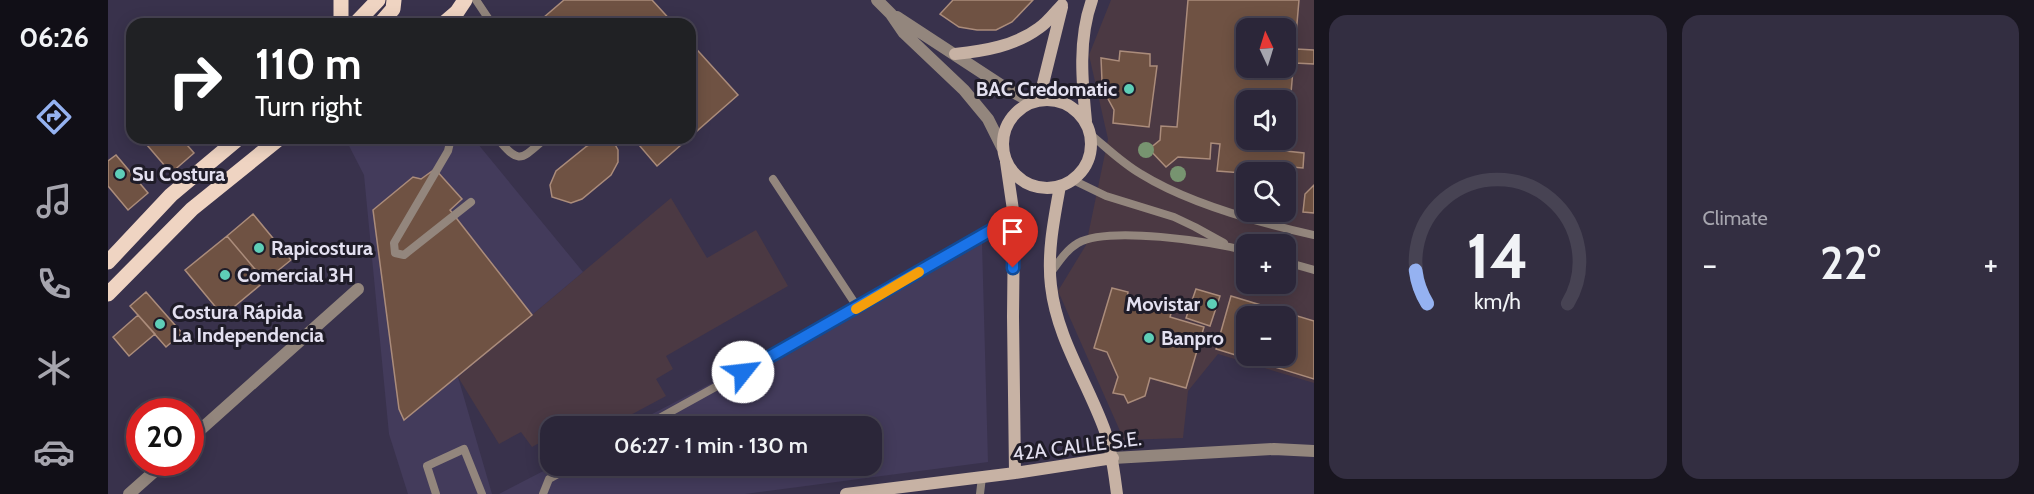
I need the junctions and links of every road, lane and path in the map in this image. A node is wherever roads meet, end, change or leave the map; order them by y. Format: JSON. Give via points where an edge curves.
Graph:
{"nodes":[{"id":1,"x":340,"y":0,"type":"edge"},
{"id":2,"x":394,"y":0,"type":"edge"},
{"id":3,"x":465,"y":0,"type":"edge"},
{"id":4,"x":476,"y":0,"type":"edge"},
{"id":5,"x":877,"y":0,"type":"edge"},
{"id":6,"x":1092,"y":0,"type":"edge"},
{"id":7,"x":376,"y":1,"type":"edge"},
{"id":8,"x":1063,"y":2,"type":"edge"},
{"id":9,"x":891,"y":14,"type":"junction"},
{"id":10,"x":341,"y":18,"type":"edge"},
{"id":11,"x":360,"y":18,"type":"edge"},
{"id":12,"x":383,"y":18,"type":"edge"},
{"id":13,"x":387,"y":18,"type":"edge"},
{"id":14,"x":450,"y":18,"type":"edge"},
{"id":15,"x":488,"y":18,"type":"edge"},
{"id":16,"x":955,"y":54,"type":"junction"},
{"id":17,"x":1036,"y":101,"type":"junction"},
{"id":18,"x":1088,"y":128,"type":"junction"},
{"id":19,"x":231,"y":144,"type":"edge"},
{"id":20,"x":272,"y":144,"type":"edge"},
{"id":21,"x":450,"y":144,"type":"edge"},
{"id":22,"x":502,"y":144,"type":"edge"},
{"id":23,"x":538,"y":144,"type":"edge"},
{"id":24,"x":1002,"y":147,"type":"junction"},
{"id":25,"x":1006,"y":162,"type":"junction"},
{"id":26,"x":773,"y":179,"type":"dead end"},
{"id":27,"x":1073,"y":180,"type":"junction"},
{"id":28,"x":1060,"y":186,"type":"junction"},
{"id":29,"x":471,"y":202,"type":"dead end"},
{"id":30,"x":1014,"y":217,"type":"junction"},
{"id":31,"x":1314,"y":235,"type":"edge"},
{"id":32,"x":1227,"y":245,"type":"junction"},
{"id":33,"x":1236,"y":248,"type":"edge"},
{"id":34,"x":108,"y":262,"type":"edge"},
{"id":35,"x":1296,"y":265,"type":"edge"},
{"id":36,"x":1314,"y":270,"type":"edge"},
{"id":37,"x":1050,"y":274,"type":"junction"},
{"id":38,"x":358,"y":289,"type":"dead end"},
{"id":39,"x":108,"y":294,"type":"edge"},
{"id":40,"x":858,"y":308,"type":"junction"},
{"id":41,"x":663,"y":416,"type":"edge"},
{"id":42,"x":204,"y":426,"type":"edge"},
{"id":43,"x":1314,"y":451,"type":"edge"},
{"id":44,"x":1113,"y":458,"type":"junction"},
{"id":45,"x":1015,"y":473,"type":"junction"},
{"id":46,"x":149,"y":476,"type":"edge"},
{"id":47,"x":554,"y":476,"type":"edge"},
{"id":48,"x":982,"y":477,"type":"junction"},
{"id":49,"x":860,"y":493,"type":"edge"},
{"id":50,"x":129,"y":494,"type":"edge"},
{"id":51,"x":436,"y":494,"type":"edge"},
{"id":52,"x":482,"y":494,"type":"edge"},
{"id":53,"x":543,"y":494,"type":"edge"},
{"id":54,"x":846,"y":494,"type":"edge"},
{"id":55,"x":980,"y":494,"type":"edge"},
{"id":56,"x":1117,"y":494,"type":"edge"}],
"edges":[{"from":1,"to":10,"type":"main road"},
{"from":2,"to":13,"type":"main road"},
{"from":3,"to":14,"type":"main road"},
{"from":4,"to":15,"type":"lane"},
{"from":5,"to":9,"type":"street"},
{"from":6,"to":18,"type":"street","via":[[1081,67]]},
{"from":7,"to":11,"type":"main road"},
{"from":7,"to":12,"type":"main road"},
{"from":8,"to":16,"type":"street","via":[[1040,28],[1013,43]]},
{"from":8,"to":17,"type":"street"},
{"from":9,"to":16,"type":"street"},
{"from":9,"to":24,"type":"street","via":[[904,33],[970,97]]},
{"from":16,"to":17,"type":"street","via":[[1007,89]]},
{"from":17,"to":18,"type":"street","via":[[1066,104]]},
{"from":17,"to":24,"type":"street","via":[[1019,109],[1010,119]]},
{"from":18,"to":27,"type":"street","via":[[1091,151],[1085,168]]},
{"from":18,"to":31,"type":"lane","via":[[1120,160],[1162,186],[1272,226]]},
{"from":19,"to":34,"type":"main road","via":[[171,195]]},
{"from":20,"to":39,"type":"main road","via":[[192,209]]},
{"from":21,"to":29,"type":"lane","via":[[394,243],[395,253],[404,255]]},
{"from":22,"to":23,"type":"lane","via":[[510,154],[519,157]]},
{"from":24,"to":25,"type":"street"},
{"from":25,"to":28,"type":"street","via":[[1028,184]]},
{"from":25,"to":30,"type":"street"},
{"from":26,"to":40,"type":"lane"},
{"from":27,"to":28,"type":"street"},
{"from":27,"to":32,"type":"lane","via":[[1174,217]]},
{"from":28,"to":37,"type":"street"},
{"from":30,"to":40,"type":"lane"},
{"from":30,"to":45,"type":"street"},
{"from":32,"to":33,"type":"lane"},
{"from":32,"to":37,"type":"lane","via":[[1135,235],[1094,237],[1065,253]]},
{"from":35,"to":36,"type":"lane"},
{"from":37,"to":44,"type":"street","via":[[1068,348],[1105,430]]},
{"from":38,"to":42,"type":"street"},
{"from":40,"to":41,"type":"lane"},
{"from":43,"to":44,"type":"street","name":"42A CALLE S.E."},
{"from":44,"to":45,"type":"street","name":"42A CALLE S.E."},
{"from":44,"to":56,"type":"street"},
{"from":45,"to":48,"type":"street","name":"42A CALLE S.E."},
{"from":46,"to":50,"type":"street"},
{"from":47,"to":53,"type":"lane"},
{"from":48,"to":49,"type":"street","name":"42A CALLE S.E."},
{"from":48,"to":55,"type":"lane"},
{"from":49,"to":54,"type":"street","name":"42A CALLE S.E."},
{"from":51,"to":52,"type":"lane","via":[[427,466],[464,449]]}]}
